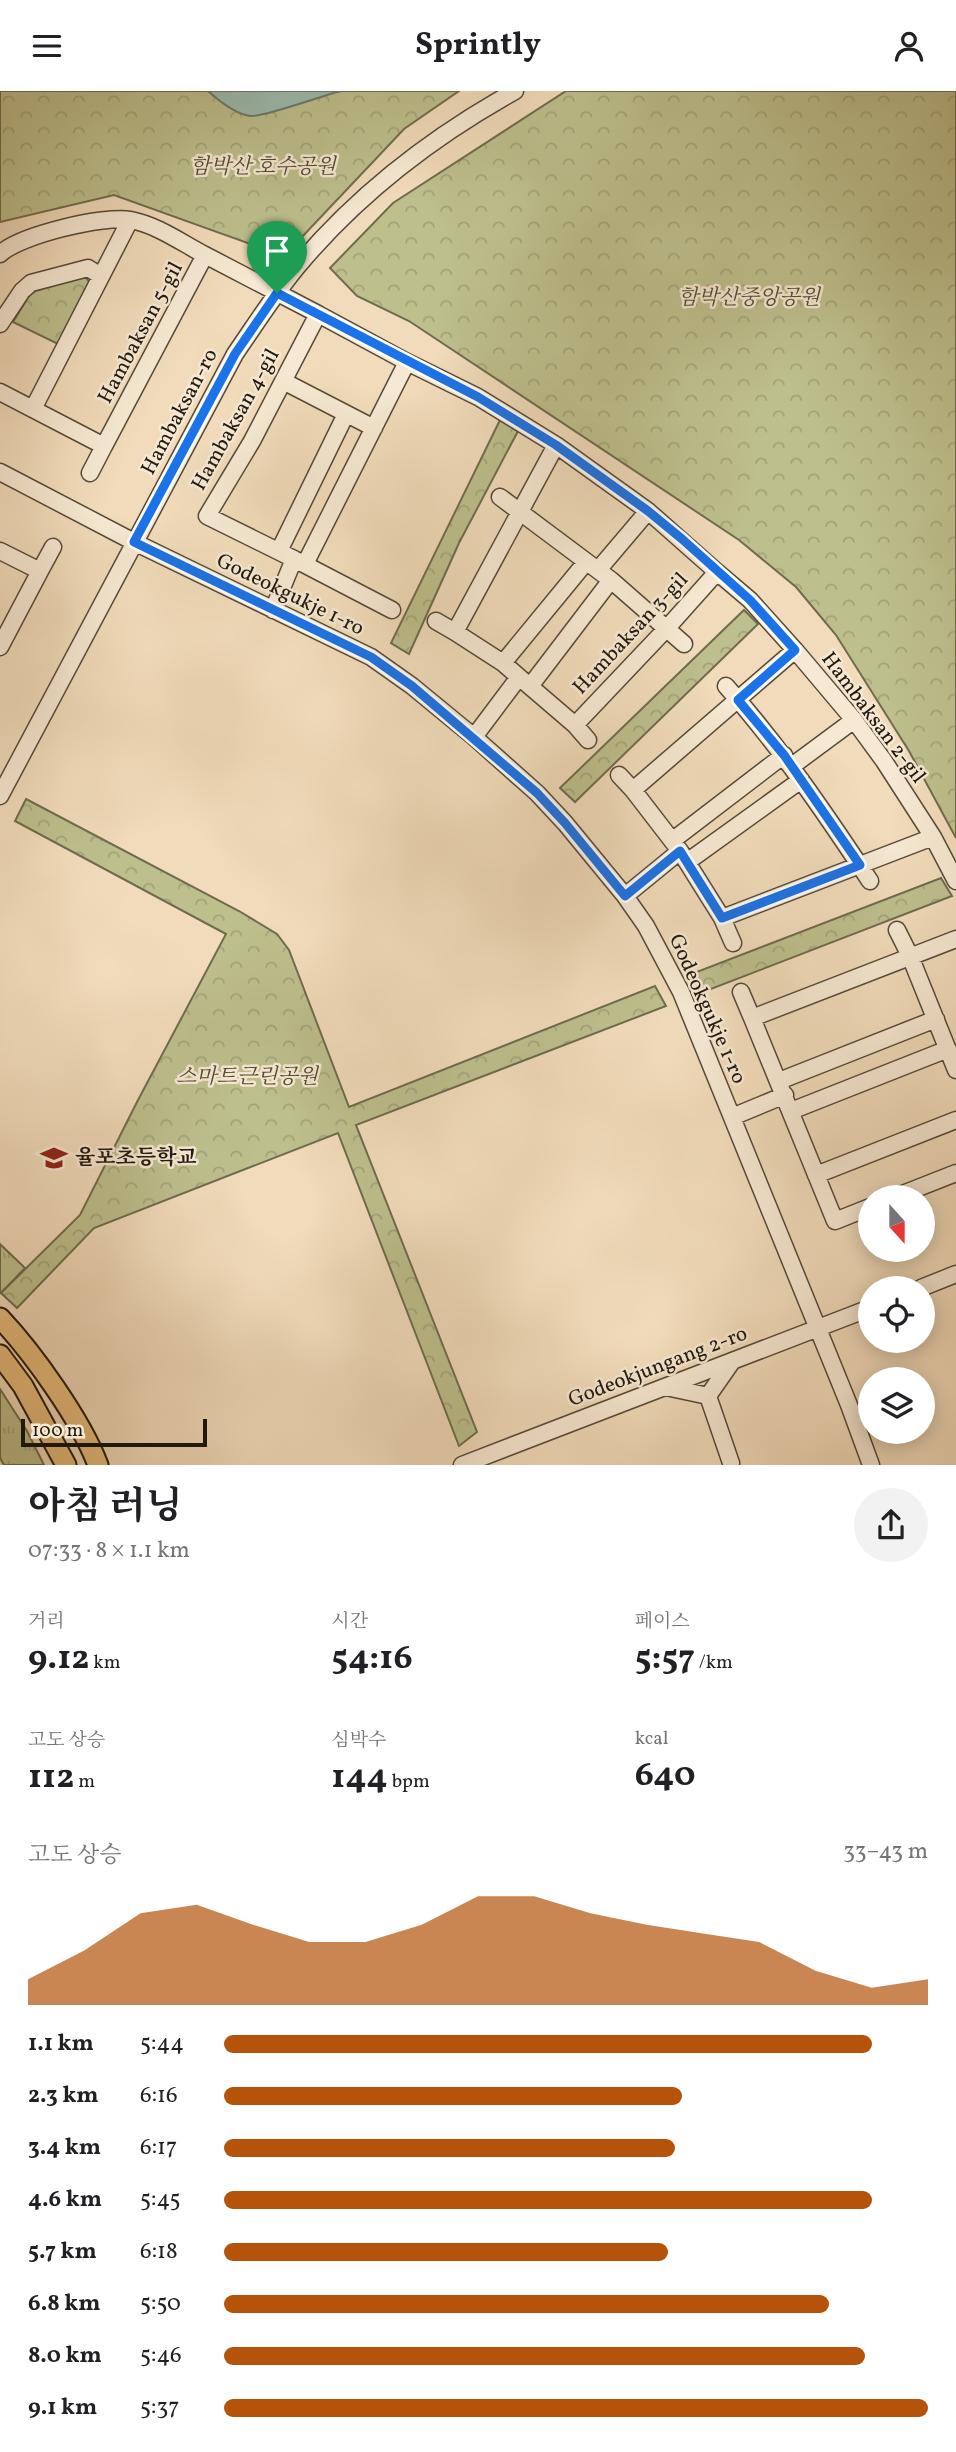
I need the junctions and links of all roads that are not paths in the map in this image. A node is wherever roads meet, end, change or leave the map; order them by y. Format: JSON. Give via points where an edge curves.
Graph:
{"nodes":[{"id":1,"x":515,"y":91,"type":"edge"},
{"id":2,"x":131,"y":220,"type":"junction"},
{"id":3,"x":0,"y":254,"type":"edge"},
{"id":4,"x":205,"y":255,"type":"junction"},
{"id":5,"x":101,"y":276,"type":"junction"},
{"id":6,"x":277,"y":293,"type":"junction"},
{"id":7,"x":318,"y":314,"type":"junction"},
{"id":8,"x":0,"y":324,"type":"edge"},
{"id":9,"x":407,"y":362,"type":"junction"},
{"id":10,"x":283,"y":381,"type":"junction"},
{"id":11,"x":0,"y":392,"type":"edge"},
{"id":12,"x":33,"y":409,"type":"junction"},
{"id":13,"x":346,"y":414,"type":"junction"},
{"id":14,"x":374,"y":428,"type":"junction"},
{"id":15,"x":556,"y":445,"type":"junction"},
{"id":16,"x":104,"y":446,"type":"junction"},
{"id":17,"x":0,"y":472,"type":"edge"},
{"id":18,"x":90,"y":473,"type":"dead end"},
{"id":19,"x":500,"y":497,"type":"dead end"},
{"id":20,"x":192,"y":508,"type":"dead end"},
{"id":21,"x":648,"y":511,"type":"junction"},
{"id":22,"x":519,"y":512,"type":"junction"},
{"id":23,"x":207,"y":516,"type":"junction"},
{"id":24,"x":134,"y":542,"type":"junction"},
{"id":25,"x":53,"y":547,"type":"dead end"},
{"id":26,"x":0,"y":551,"type":"edge"},
{"id":27,"x":279,"y":551,"type":"junction"},
{"id":28,"x":300,"y":562,"type":"junction"},
{"id":29,"x":592,"y":566,"type":"junction"},
{"id":30,"x":40,"y":571,"type":"junction"},
{"id":31,"x":717,"y":572,"type":"junction"},
{"id":32,"x":611,"y":580,"type":"junction"},
{"id":33,"x":273,"y":610,"type":"junction"},
{"id":34,"x":392,"y":610,"type":"dead end"},
{"id":35,"x":436,"y":621,"type":"dead end"},
{"id":36,"x":667,"y":628,"type":"junction"},
{"id":37,"x":455,"y":632,"type":"junction"},
{"id":38,"x":684,"y":644,"type":"dead end"},
{"id":39,"x":0,"y":647,"type":"edge"},
{"id":40,"x":795,"y":650,"type":"junction"},
{"id":41,"x":503,"y":663,"type":"junction"},
{"id":42,"x":525,"y":681,"type":"junction"},
{"id":43,"x":726,"y":686,"type":"dead end"},
{"id":44,"x":738,"y":700,"type":"junction"},
{"id":45,"x":854,"y":720,"type":"junction"},
{"id":46,"x":575,"y":725,"type":"junction"},
{"id":47,"x":474,"y":737,"type":"junction"},
{"id":48,"x":588,"y":740,"type":"dead end"},
{"id":49,"x":793,"y":767,"type":"junction"},
{"id":50,"x":620,"y":775,"type":"dead end"},
{"id":51,"x":633,"y":790,"type":"junction"},
{"id":52,"x":0,"y":796,"type":"edge"},
{"id":53,"x":933,"y":837,"type":"junction"},
{"id":54,"x":680,"y":851,"type":"junction"},
{"id":55,"x":860,"y":865,"type":"junction"},
{"id":56,"x":870,"y":881,"type":"dead end"},
{"id":57,"x":956,"y":881,"type":"edge"},
{"id":58,"x":625,"y":896,"type":"junction"},
{"id":59,"x":722,"y":918,"type":"junction"},
{"id":60,"x":897,"y":930,"type":"dead end"},
{"id":61,"x":956,"y":939,"type":"edge"},
{"id":62,"x":733,"y":943,"type":"dead end"},
{"id":63,"x":911,"y":957,"type":"junction"},
{"id":64,"x":741,"y":992,"type":"dead end"},
{"id":65,"x":752,"y":1018,"type":"junction"},
{"id":66,"x":936,"y":1019,"type":"junction"},
{"id":67,"x":949,"y":1038,"type":"edge"},
{"id":68,"x":956,"y":1070,"type":"edge"},
{"id":69,"x":785,"y":1096,"type":"junction"},
{"id":70,"x":732,"y":1117,"type":"junction"},
{"id":71,"x":956,"y":1120,"type":"edge"},
{"id":72,"x":956,"y":1173,"type":"edge"},
{"id":73,"x":816,"y":1175,"type":"junction"},
{"id":74,"x":926,"y":1185,"type":"edge"},
{"id":75,"x":858,"y":1212,"type":"edge"},
{"id":76,"x":956,"y":1274,"type":"edge"},
{"id":77,"x":935,"y":1282,"type":"edge"},
{"id":78,"x":858,"y":1313,"type":"edge"},
{"id":79,"x":0,"y":1318,"type":"edge"},
{"id":80,"x":818,"y":1328,"type":"junction"},
{"id":81,"x":0,"y":1355,"type":"edge"},
{"id":82,"x":731,"y":1363,"type":"junction"},
{"id":83,"x":666,"y":1387,"type":"junction"},
{"id":84,"x":708,"y":1396,"type":"junction"},
{"id":85,"x":730,"y":1464,"type":"edge"},
{"id":86,"x":66,"y":1465,"type":"edge"},
{"id":87,"x":97,"y":1465,"type":"edge"},
{"id":88,"x":462,"y":1465,"type":"edge"},
{"id":89,"x":871,"y":1465,"type":"edge"}],
"edges":[{"from":1,"to":6,"type":"street","name":"Hambaksan-ro","via":[[431,144],[349,211]]},
{"from":2,"to":3,"type":"street","name":"Hambaksan 5-gil","via":[[82,224],[35,237]]},
{"from":2,"to":4,"type":"street","name":"Hambaksan 5-gil"},
{"from":2,"to":5,"type":"street"},
{"from":4,"to":6,"type":"street"},
{"from":4,"to":16,"type":"street","name":"Hambaksan 5-gil"},
{"from":5,"to":8,"type":"street","via":[[88,268],[31,283]]},
{"from":5,"to":12,"type":"street"},
{"from":6,"to":7,"type":"street"},
{"from":6,"to":24,"type":"street","name":"Hambaksan-ro","via":[[235,354]]},
{"from":7,"to":9,"type":"street"},
{"from":7,"to":10,"type":"street","name":"Hambaksan 4-gil"},
{"from":9,"to":14,"type":"street"},
{"from":9,"to":15,"type":"street","name":"Hambaksan 3-gil","via":[[478,397]]},
{"from":10,"to":13,"type":"street"},
{"from":10,"to":23,"type":"street","name":"Hambaksan 4-gil"},
{"from":11,"to":12,"type":"street"},
{"from":12,"to":16,"type":"street"},
{"from":13,"to":14,"type":"street"},
{"from":13,"to":27,"type":"street"},
{"from":14,"to":28,"type":"street"},
{"from":15,"to":21,"type":"street","name":"Hambaksan 3-gil"},
{"from":15,"to":22,"type":"street"},
{"from":16,"to":18,"type":"street","name":"Hambaksan 5-gil"},
{"from":17,"to":24,"type":"street","name":"Godeokgukje 1-ro"},
{"from":19,"to":22,"type":"street"},
{"from":20,"to":23,"type":"street"},
{"from":21,"to":29,"type":"street"},
{"from":21,"to":31,"type":"street","name":"Hambaksan 3-gil"},
{"from":22,"to":29,"type":"street"},
{"from":22,"to":37,"type":"street"},
{"from":23,"to":27,"type":"street","name":"Hambaksan 4-gil"},
{"from":24,"to":33,"type":"street","name":"Godeokgukje 1-ro"},
{"from":24,"to":52,"type":"street","name":"Hambaksan-ro"},
{"from":25,"to":30,"type":"street"},
{"from":26,"to":30,"type":"street"},
{"from":27,"to":28,"type":"street","name":"Hambaksan 4-gil"},
{"from":28,"to":33,"type":"street"},
{"from":28,"to":34,"type":"street","name":"Hambaksan 4-gil"},
{"from":29,"to":32,"type":"street"},
{"from":29,"to":41,"type":"street"},
{"from":30,"to":39,"type":"street"},
{"from":31,"to":36,"type":"street","name":"Hambaksan 3-gil"},
{"from":31,"to":40,"type":"street","via":[[750,600]]},
{"from":32,"to":36,"type":"street"},
{"from":32,"to":42,"type":"street"},
{"from":33,"to":47,"type":"street","name":"Godeokgukje 1-ro","via":[[371,657]]},
{"from":35,"to":37,"type":"street","name":"Hambaksan 3-gil"},
{"from":36,"to":38,"type":"street"},
{"from":36,"to":46,"type":"street","name":"Hambaksan 3-gil"},
{"from":37,"to":41,"type":"street","name":"Hambaksan 3-gil"},
{"from":40,"to":44,"type":"street","name":"Hambaksan 2-gil"},
{"from":40,"to":45,"type":"street","name":"Hambaksan 2-gil"},
{"from":41,"to":42,"type":"street","name":"Hambaksan 3-gil"},
{"from":42,"to":46,"type":"street","name":"Hambaksan 3-gil"},
{"from":42,"to":47,"type":"street"},
{"from":43,"to":44,"type":"street"},
{"from":44,"to":49,"type":"street"},
{"from":44,"to":51,"type":"street","name":"Hambaksan 2-gil"},
{"from":45,"to":49,"type":"street"},
{"from":45,"to":53,"type":"street","name":"Hambaksan 2-gil"},
{"from":46,"to":48,"type":"street"},
{"from":47,"to":58,"type":"street","name":"Godeokgukje 1-ro","via":[[546,803]]},
{"from":49,"to":54,"type":"street"},
{"from":49,"to":54,"type":"street"},
{"from":49,"to":55,"type":"street"},
{"from":50,"to":51,"type":"street"},
{"from":51,"to":54,"type":"street"},
{"from":53,"to":55,"type":"street"},
{"from":53,"to":57,"type":"street","name":"Hambaksan 2-gil"},
{"from":54,"to":58,"type":"street"},
{"from":54,"to":59,"type":"street"},
{"from":55,"to":56,"type":"street"},
{"from":55,"to":59,"type":"street"},
{"from":58,"to":70,"type":"street","name":"Godeokgukje 1-ro","via":[[681,992]]},
{"from":59,"to":62,"type":"street"},
{"from":60,"to":63,"type":"street"},
{"from":61,"to":63,"type":"street"},
{"from":63,"to":65,"type":"street"},
{"from":63,"to":66,"type":"street"},
{"from":64,"to":65,"type":"street"},
{"from":65,"to":69,"type":"street"},
{"from":66,"to":67,"type":"street"},
{"from":66,"to":69,"type":"street"},
{"from":67,"to":68,"type":"street"},
{"from":67,"to":69,"type":"street"},
{"from":69,"to":70,"type":"street"},
{"from":69,"to":73,"type":"street"},
{"from":70,"to":80,"type":"street","name":"Godeokgukje 1-ro"},
{"from":71,"to":73,"type":"street"},
{"from":72,"to":74,"type":"street"},
{"from":73,"to":75,"type":"street","via":[[835,1221]]},
{"from":76,"to":77,"type":"street"},
{"from":78,"to":80,"type":"street","name":"Godeokjungang 2-ro"},
{"from":79,"to":87,"type":"main road","via":[[44,1374]]},
{"from":80,"to":82,"type":"street","name":"Godeokjungang 2-ro"},
{"from":80,"to":89,"type":"street","name":"Godeokgukje 1-ro"},
{"from":81,"to":86,"type":"main road","via":[[23,1386]]},
{"from":82,"to":83,"type":"street","name":"Godeokjungang 2-ro"},
{"from":82,"to":84,"type":"street"},
{"from":83,"to":84,"type":"street"},
{"from":83,"to":88,"type":"street","name":"Godeokjungang 2-ro"},
{"from":84,"to":85,"type":"street"}]}
